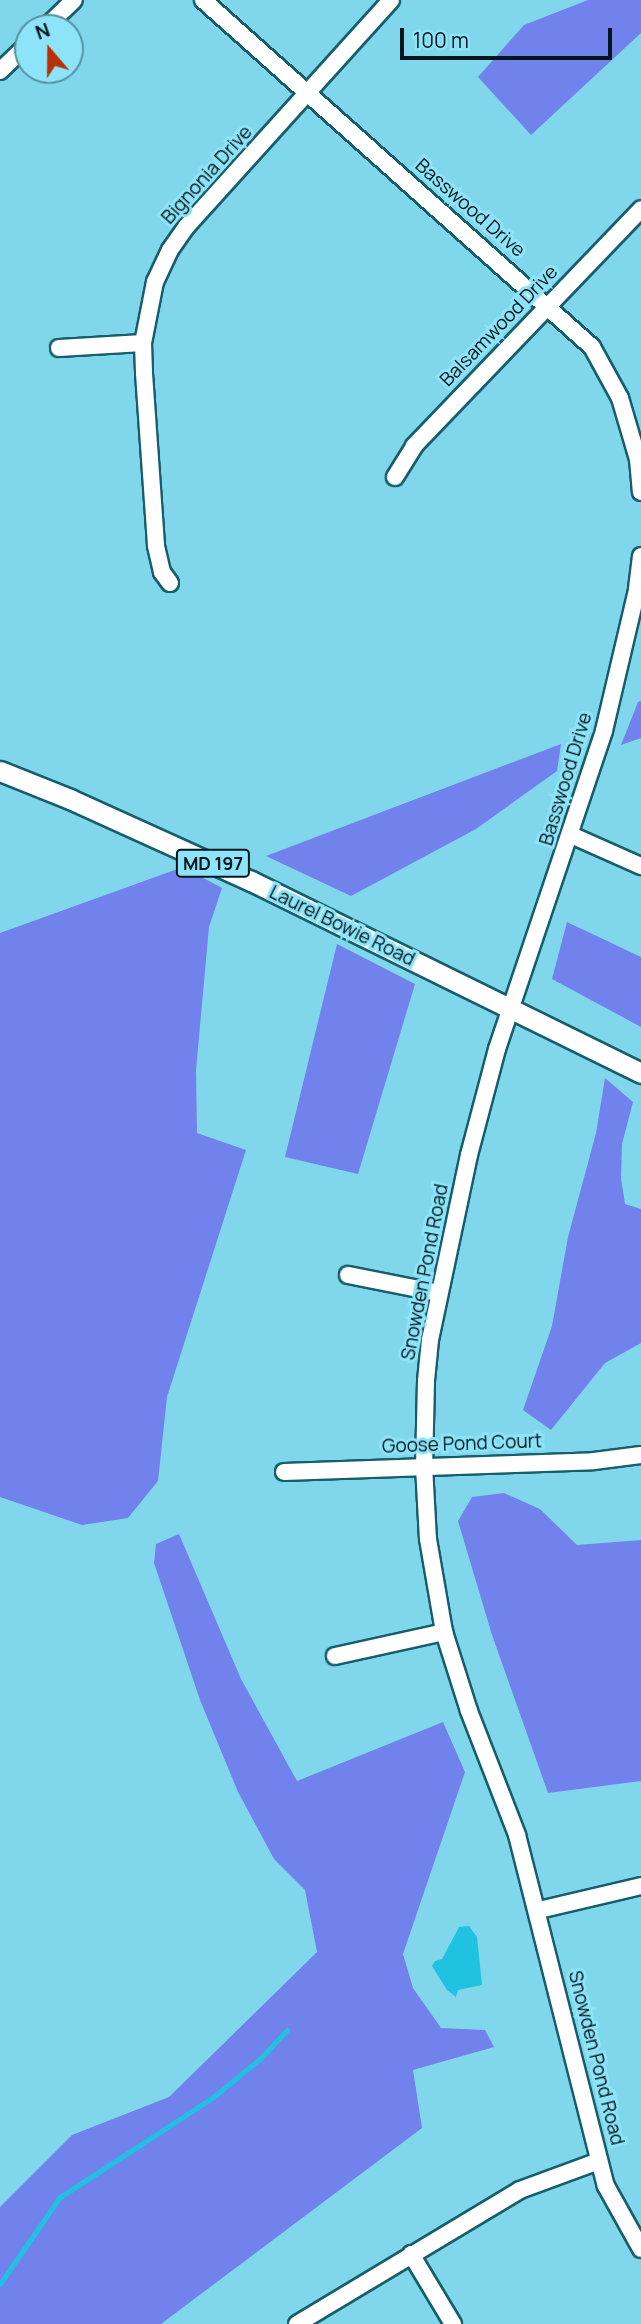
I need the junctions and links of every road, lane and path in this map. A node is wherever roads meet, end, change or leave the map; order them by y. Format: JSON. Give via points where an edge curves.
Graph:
{"nodes":[{"id":1,"x":74,"y":0,"type":"edge"},
{"id":2,"x":203,"y":0,"type":"edge"},
{"id":3,"x":391,"y":0,"type":"edge"},
{"id":4,"x":60,"y":14,"type":"edge"},
{"id":5,"x":14,"y":58,"type":"edge"},
{"id":6,"x":0,"y":71,"type":"edge"},
{"id":7,"x":309,"y":94,"type":"junction"},
{"id":8,"x":641,"y":209,"type":"edge"},
{"id":9,"x":548,"y":305,"type":"junction"},
{"id":10,"x":143,"y":343,"type":"junction"},
{"id":11,"x":59,"y":348,"type":"dead end"},
{"id":12,"x":395,"y":477,"type":"dead end"},
{"id":13,"x":641,"y":492,"type":"edge"},
{"id":14,"x":641,"y":556,"type":"edge"},
{"id":15,"x":170,"y":583,"type":"dead end"},
{"id":16,"x":0,"y":771,"type":"edge"},
{"id":17,"x":571,"y":835,"type":"junction"},
{"id":18,"x":641,"y":866,"type":"edge"},
{"id":19,"x":512,"y":1010,"type":"junction"},
{"id":20,"x":641,"y":1073,"type":"edge"},
{"id":21,"x":348,"y":1275,"type":"dead end"},
{"id":22,"x":439,"y":1293,"type":"junction"},
{"id":23,"x":641,"y":1455,"type":"edge"},
{"id":24,"x":424,"y":1466,"type":"junction"},
{"id":25,"x":284,"y":1472,"type":"dead end"},
{"id":26,"x":444,"y":1632,"type":"junction"},
{"id":27,"x":335,"y":1656,"type":"dead end"},
{"id":28,"x":641,"y":1886,"type":"edge"},
{"id":29,"x":539,"y":1910,"type":"junction"},
{"id":30,"x":599,"y":2161,"type":"junction"},
{"id":31,"x":641,"y":2249,"type":"edge"},
{"id":32,"x":411,"y":2255,"type":"junction"},
{"id":33,"x":298,"y":2324,"type":"edge"},
{"id":34,"x":453,"y":2324,"type":"edge"}],
"edges":[{"from":1,"to":4,"type":"street"},
{"from":2,"to":7,"type":"street","name":"Basswood Drive"},
{"from":3,"to":7,"type":"street","name":"Bignonia Drive"},
{"from":5,"to":6,"type":"street"},
{"from":7,"to":9,"type":"street","name":"Basswood Drive"},
{"from":7,"to":10,"type":"street","name":"Bignonia Drive","via":[[195,216],[170,250],[155,282]]},
{"from":8,"to":9,"type":"street","name":"Balsamwood Drive"},
{"from":9,"to":12,"type":"street","name":"Balsamwood Drive","via":[[414,446]]},
{"from":9,"to":13,"type":"street","name":"Basswood Drive","via":[[592,347],[605,368],[631,431]]},
{"from":10,"to":11,"type":"street"},
{"from":10,"to":15,"type":"street","name":"Bignonia Drive","via":[[156,545],[162,572]]},
{"from":14,"to":17,"type":"street","name":"Basswood Drive","via":[[635,602],[604,731]]},
{"from":16,"to":19,"type":"main road","name":"Laurel Bowie Road","number":"MD 197","via":[[214,864]]},
{"from":17,"to":18,"type":"street"},
{"from":17,"to":19,"type":"street","name":"Basswood Drive"},
{"from":19,"to":20,"type":"main road","name":"Laurel Bowie Road","number":"MD 197"},
{"from":19,"to":22,"type":"street","name":"Snowden Pond Road","via":[[469,1155]]},
{"from":21,"to":22,"type":"street"},
{"from":22,"to":24,"type":"street","name":"Snowden Pond Road","via":[[426,1381]]},
{"from":23,"to":24,"type":"street","name":"Goose Pond Court","via":[[594,1461]]},
{"from":24,"to":25,"type":"street","name":"Goose Pond Court"},
{"from":24,"to":26,"type":"street","name":"Snowden Pond Road","via":[[432,1564]]},
{"from":26,"to":27,"type":"street"},
{"from":26,"to":29,"type":"street","name":"Snowden Pond Road"},
{"from":28,"to":29,"type":"street"},
{"from":29,"to":30,"type":"street","name":"Snowden Pond Road"},
{"from":30,"to":31,"type":"street","name":"Snowden Pond Road","via":[[617,2210]]},
{"from":30,"to":32,"type":"street","via":[[520,2190]]},
{"from":32,"to":33,"type":"street"},
{"from":32,"to":34,"type":"street"}]}
